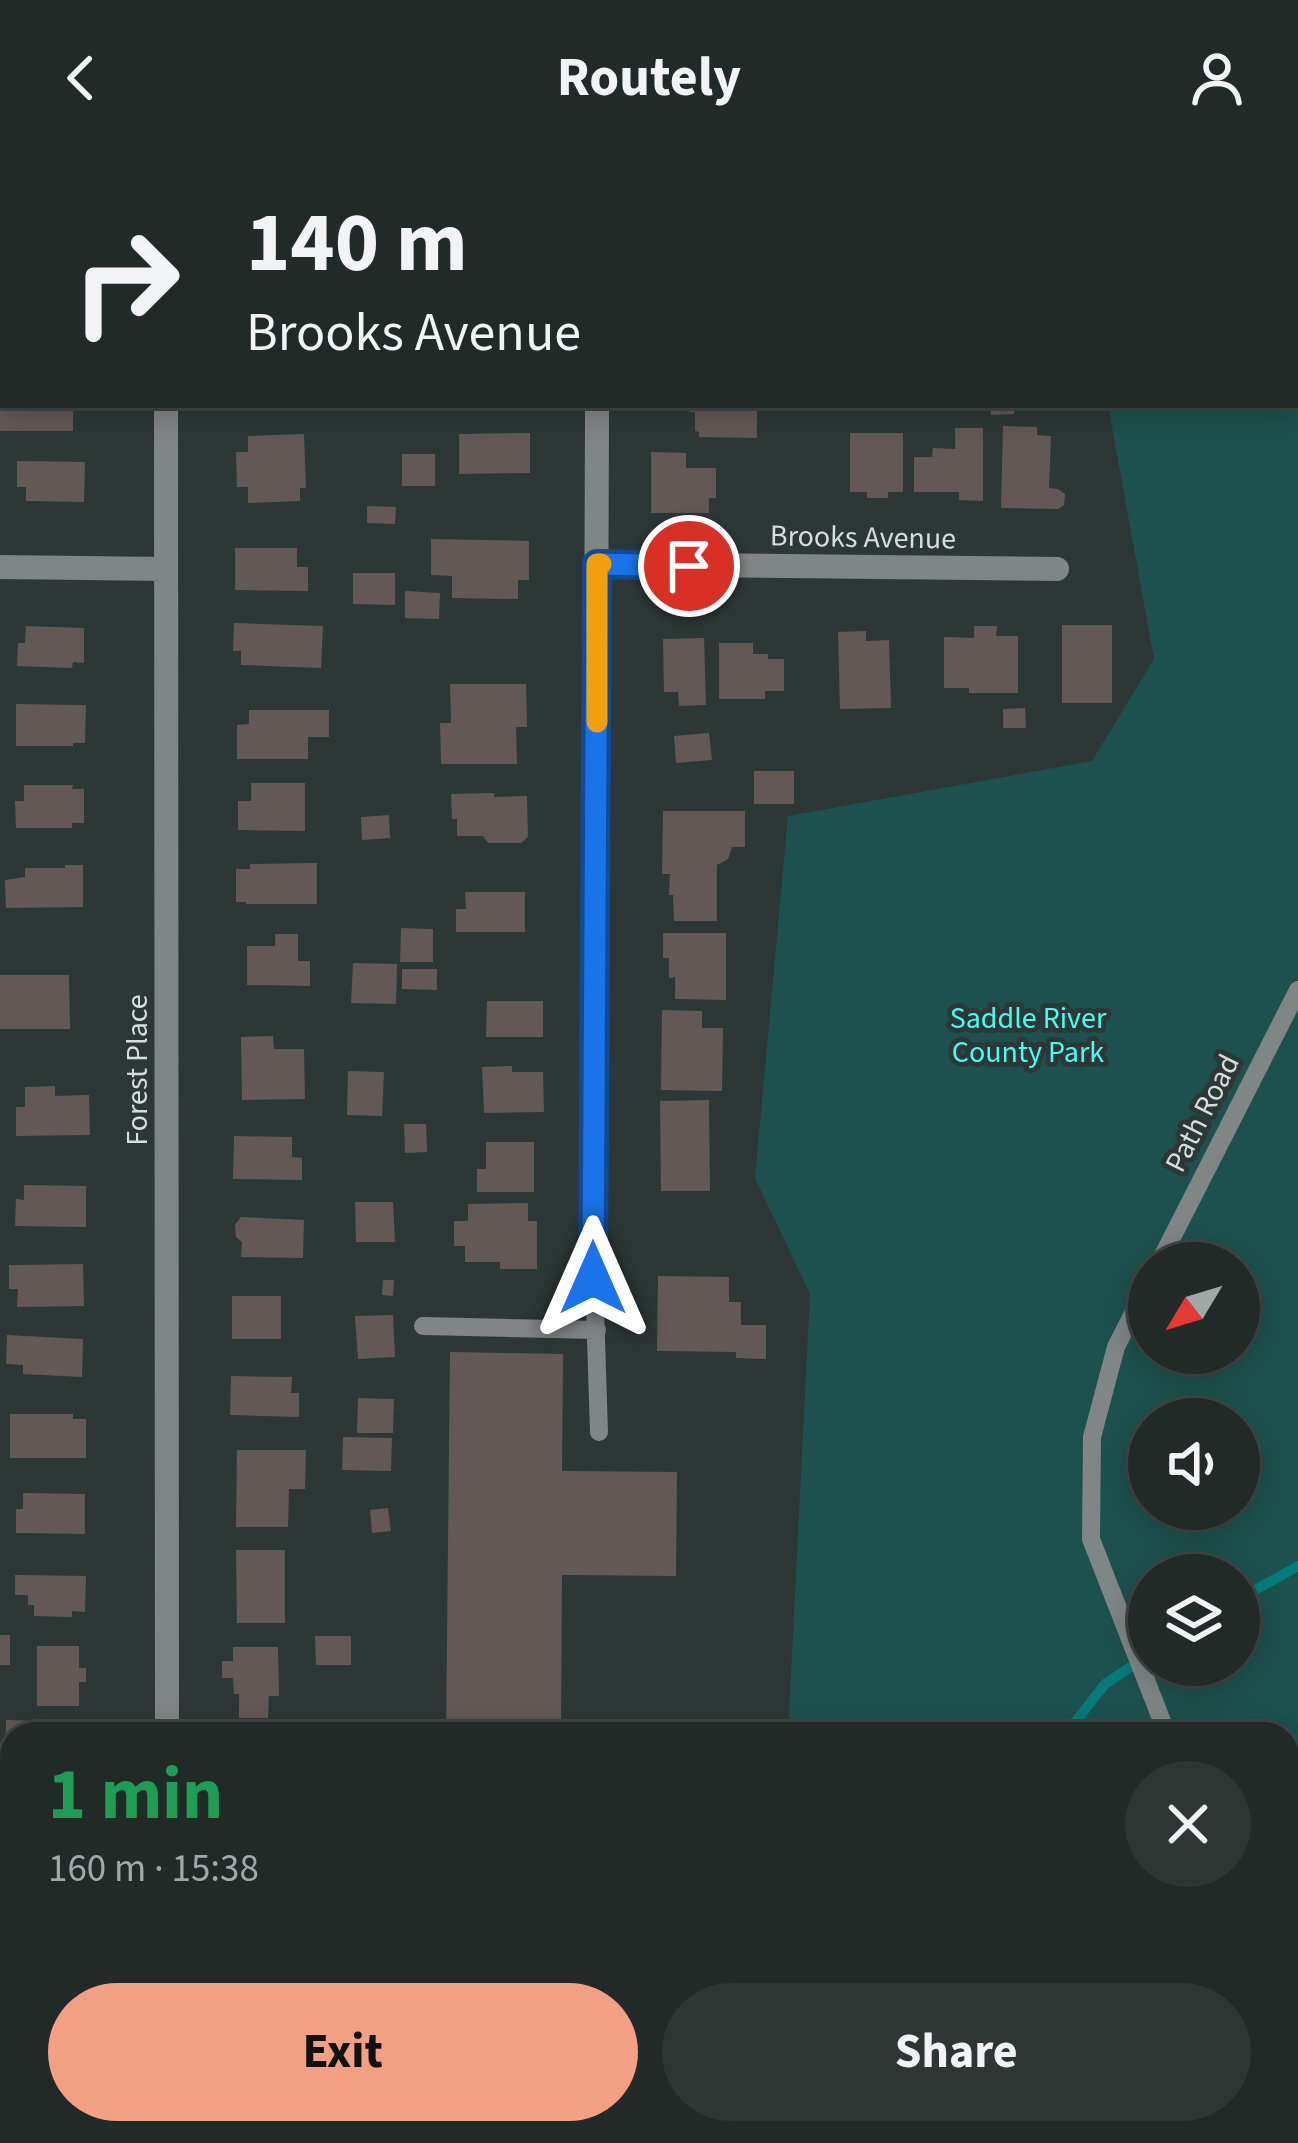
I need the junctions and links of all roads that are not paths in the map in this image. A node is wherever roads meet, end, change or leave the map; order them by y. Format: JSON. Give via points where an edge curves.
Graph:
{"nodes":[{"id":1,"x":166,"y":408,"type":"edge"},
{"id":2,"x":597,"y":408,"type":"edge"},
{"id":3,"x":597,"y":564,"type":"junction"},
{"id":4,"x":0,"y":567,"type":"edge"},
{"id":5,"x":166,"y":569,"type":"junction"},
{"id":6,"x":1057,"y":569,"type":"dead end"},
{"id":7,"x":1298,"y":990,"type":"edge"},
{"id":8,"x":1170,"y":1242,"type":"edge"},
{"id":9,"x":593,"y":1278,"type":"joint"},
{"id":10,"x":1128,"y":1323,"type":"edge"},
{"id":11,"x":423,"y":1326,"type":"dead end"},
{"id":12,"x":596,"y":1330,"type":"junction"},
{"id":13,"x":599,"y":1432,"type":"dead end"},
{"id":14,"x":167,"y":1722,"type":"edge"},
{"id":15,"x":1162,"y":1722,"type":"edge"}],
"edges":[{"from":1,"to":5,"type":"street","name":"Forest Place"},
{"from":2,"to":3,"type":"street"},
{"from":3,"to":6,"type":"street","name":"Brooks Avenue"},
{"from":3,"to":9,"type":"street"},
{"from":4,"to":5,"type":"street"},
{"from":5,"to":14,"type":"street","name":"Forest Place"},
{"from":7,"to":8,"type":"lane","name":"Path Road"},
{"from":9,"to":12,"type":"lane"},
{"from":10,"to":15,"type":"lane","via":[[1092,1437],[1091,1539]]},
{"from":11,"to":12,"type":"lane"},
{"from":12,"to":13,"type":"lane"}]}
